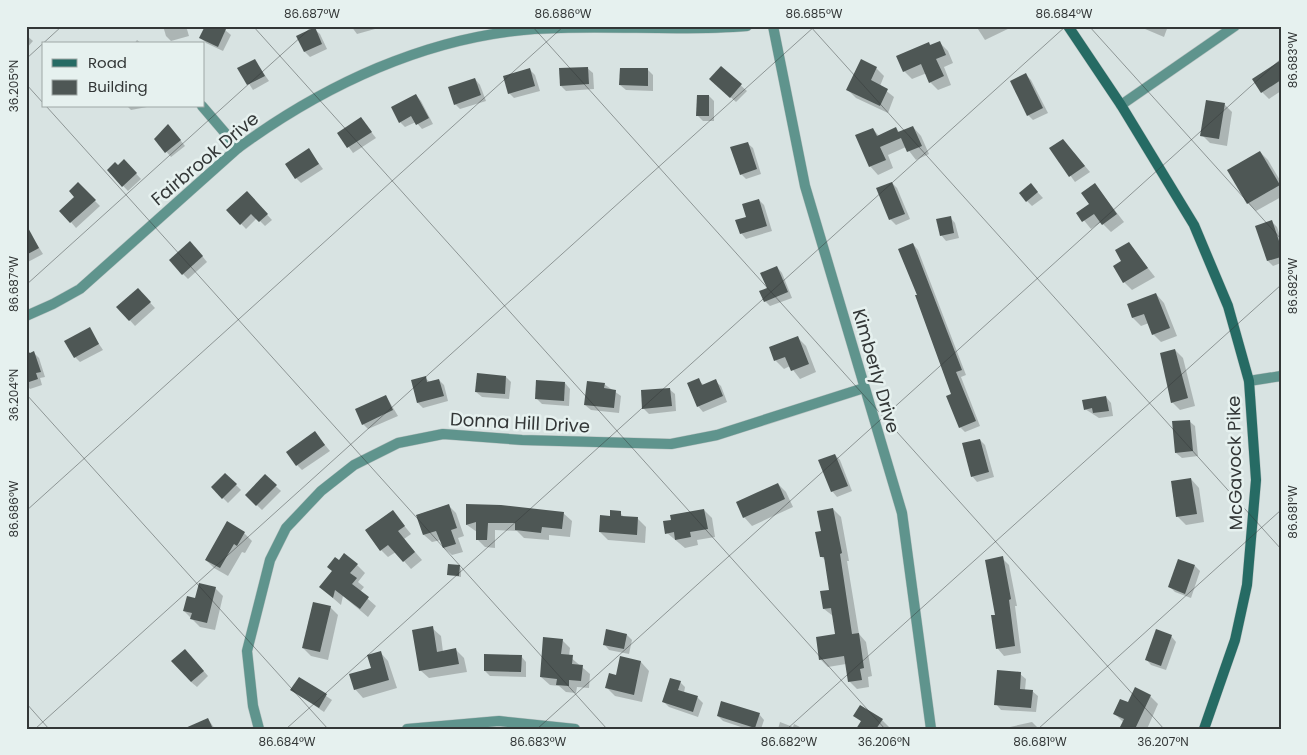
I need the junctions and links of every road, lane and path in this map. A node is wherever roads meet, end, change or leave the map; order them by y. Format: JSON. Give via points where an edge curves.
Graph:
{"nodes":[{"id":1,"x":746,"y":26,"type":"edge"},
{"id":2,"x":773,"y":26,"type":"edge"},
{"id":3,"x":1068,"y":26,"type":"edge"},
{"id":4,"x":1235,"y":26,"type":"edge"},
{"id":5,"x":1121,"y":105,"type":"junction"},
{"id":6,"x":204,"y":108,"type":"edge"},
{"id":7,"x":238,"y":148,"type":"junction"},
{"id":8,"x":26,"y":316,"type":"edge"},
{"id":9,"x":1281,"y":376,"type":"edge"},
{"id":10,"x":1249,"y":381,"type":"junction"},
{"id":11,"x":864,"y":388,"type":"junction"},
{"id":12,"x":258,"y":729,"type":"edge"},
{"id":13,"x":407,"y":729,"type":"edge"},
{"id":14,"x":575,"y":729,"type":"edge"},
{"id":15,"x":931,"y":729,"type":"edge"},
{"id":16,"x":1204,"y":729,"type":"edge"}],
"edges":[{"from":1,"to":7,"type":"street","name":"Fairbrook Drive","via":[[685,30],[532,29],[460,41],[400,59],[338,85]]},
{"from":2,"to":11,"type":"street","name":"Kimberly Drive","via":[[805,186]]},
{"from":3,"to":5,"type":"main road","name":"McGavock Pike"},
{"from":4,"to":5,"type":"street"},
{"from":5,"to":10,"type":"main road","name":"McGavock Pike","via":[[1194,225],[1228,306]]},
{"from":6,"to":7,"type":"street"},
{"from":7,"to":8,"type":"street","name":"Fairbrook Drive","via":[[80,289]]},
{"from":9,"to":10,"type":"street"},
{"from":10,"to":16,"type":"main road","name":"McGavock Pike","via":[[1256,480],[1247,585],[1235,640]]},
{"from":11,"to":12,"type":"street","name":"Donna Hill Drive","via":[[717,435],[671,444],[522,440],[444,434],[398,443],[354,465],[321,491],[286,528],[270,560],[247,651]]},
{"from":11,"to":15,"type":"street","name":"Kimberly Drive","via":[[902,513]]},
{"from":13,"to":14,"type":"street","via":[[500,721]]}]}
